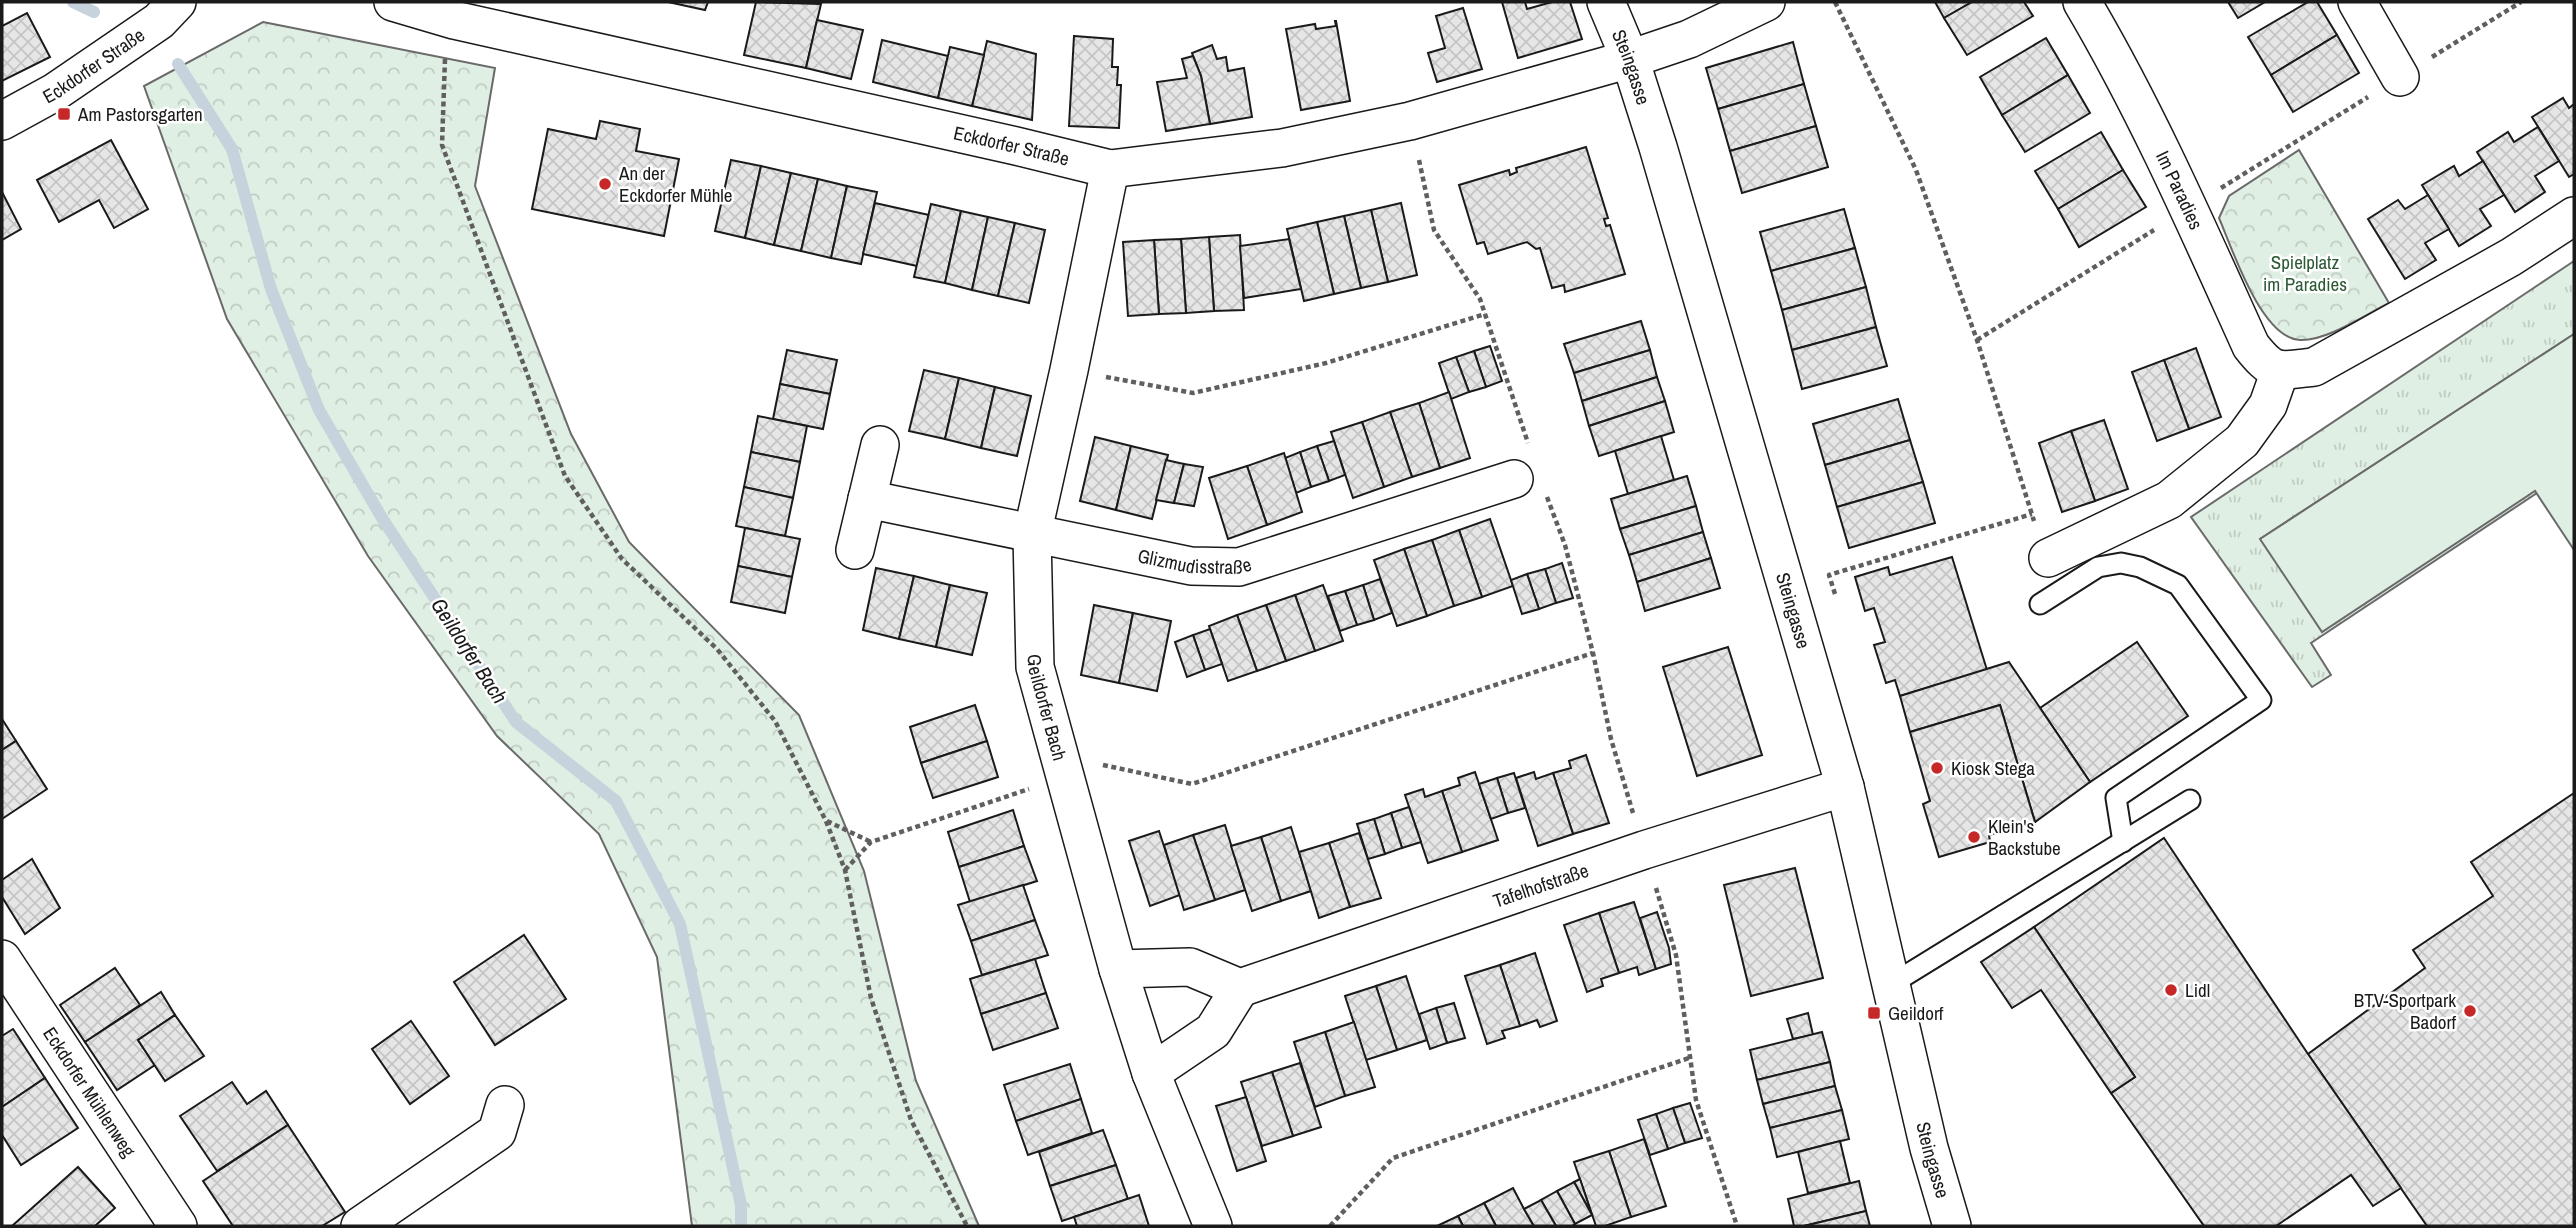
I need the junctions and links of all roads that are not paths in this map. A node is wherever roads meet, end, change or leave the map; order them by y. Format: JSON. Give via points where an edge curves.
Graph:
{"nodes":[{"id":1,"x":177,"y":2,"type":"edge"},
{"id":2,"x":393,"y":2,"type":"edge"},
{"id":3,"x":1606,"y":2,"type":"edge"},
{"id":4,"x":1766,"y":2,"type":"edge"},
{"id":5,"x":2082,"y":2,"type":"edge"},
{"id":6,"x":2357,"y":2,"type":"edge"},
{"id":7,"x":1630,"y":59,"type":"junction"},
{"id":8,"x":2400,"y":77,"type":"road end"},
{"id":9,"x":2,"y":121,"type":"edge"},
{"id":10,"x":1110,"y":169,"type":"junction"},
{"id":11,"x":2574,"y":216,"type":"edge"},
{"id":12,"x":2280,"y":371,"type":"junction"},
{"id":13,"x":880,"y":445,"type":"dead end"},
{"id":14,"x":1514,"y":479,"type":"dead end"},
{"id":15,"x":867,"y":499,"type":"junction"},
{"id":16,"x":1032,"y":535,"type":"junction"},
{"id":17,"x":855,"y":550,"type":"dead end"},
{"id":18,"x":2048,"y":558,"type":"road end"},
{"id":19,"x":2040,"y":604,"type":"dead end"},
{"id":20,"x":1845,"y":788,"type":"junction"},
{"id":21,"x":2190,"y":800,"type":"dead end"},
{"id":22,"x":2123,"y":842,"type":"junction"},
{"id":23,"x":2,"y":959,"type":"edge"},
{"id":24,"x":1118,"y":969,"type":"junction"},
{"id":25,"x":1890,"y":985,"type":"junction"},
{"id":26,"x":1240,"y":988,"type":"junction"},
{"id":27,"x":1151,"y":1073,"type":"junction"},
{"id":28,"x":505,"y":1105,"type":"dead end"},
{"id":29,"x":178,"y":1226,"type":"edge"},
{"id":30,"x":360,"y":1226,"type":"edge"},
{"id":31,"x":1213,"y":1226,"type":"edge"},
{"id":32,"x":1952,"y":1226,"type":"edge"}],
"edges":[{"from":1,"to":9,"type":"street","name":"Eckdorfer Straße","via":[[159,21],[55,92]]},
{"from":2,"to":10,"type":"street","name":"Eckdorfer Straße","via":[[454,20]]},
{"from":3,"to":7,"type":"street","name":"Steingasse"},
{"from":4,"to":7,"type":"street","name":"Eckdorfer Straße","via":[[1689,39]]},
{"from":5,"to":12,"type":"street","name":"Im Paradies","via":[[2189,208],[2251,346],[2265,363]]},
{"from":6,"to":8,"type":"street"},
{"from":7,"to":10,"type":"street","name":"Eckdorfer Straße","via":[[1410,121],[1282,148]]},
{"from":7,"to":20,"type":"street","name":"Steingasse"},
{"from":10,"to":16,"type":"street","name":"Geildorfer Bach"},
{"from":11,"to":12,"type":"street","via":[[2511,257],[2314,367]]},
{"from":12,"to":18,"type":"street","via":[[2268,405],[2242,441],[2169,500]]},
{"from":13,"to":15,"type":"street"},
{"from":14,"to":16,"type":"street","name":"Glizmudisstraße","via":[[1239,567],[1191,566]]},
{"from":15,"to":16,"type":"street","name":"Glizmudisstraße"},
{"from":15,"to":17,"type":"street"},
{"from":16,"to":24,"type":"street","name":"Geildorfer Bach","via":[[1035,667]]},
{"from":19,"to":22,"type":"lane","via":[[2098,567],[2121,563],[2140,568],[2178,585],[2261,700],[2116,798]]},
{"from":20,"to":25,"type":"street","name":"Steingasse"},
{"from":20,"to":26,"type":"street","name":"Tafelhofstraße","via":[[1644,850]]},
{"from":21,"to":22,"type":"lane"},
{"from":22,"to":25,"type":"lane"},
{"from":23,"to":29,"type":"street","name":"Eckdorfer Mühlenweg"},
{"from":24,"to":26,"type":"street","via":[[1190,967]]},
{"from":24,"to":27,"type":"street","name":"Geildorfer Bach"},
{"from":25,"to":32,"type":"street","name":"Steingasse"},
{"from":26,"to":27,"type":"street","via":[[1213,1031]]},
{"from":27,"to":31,"type":"street","name":"Geildorfer Bach"},
{"from":28,"to":30,"type":"street","via":[[496,1132]]}]}
